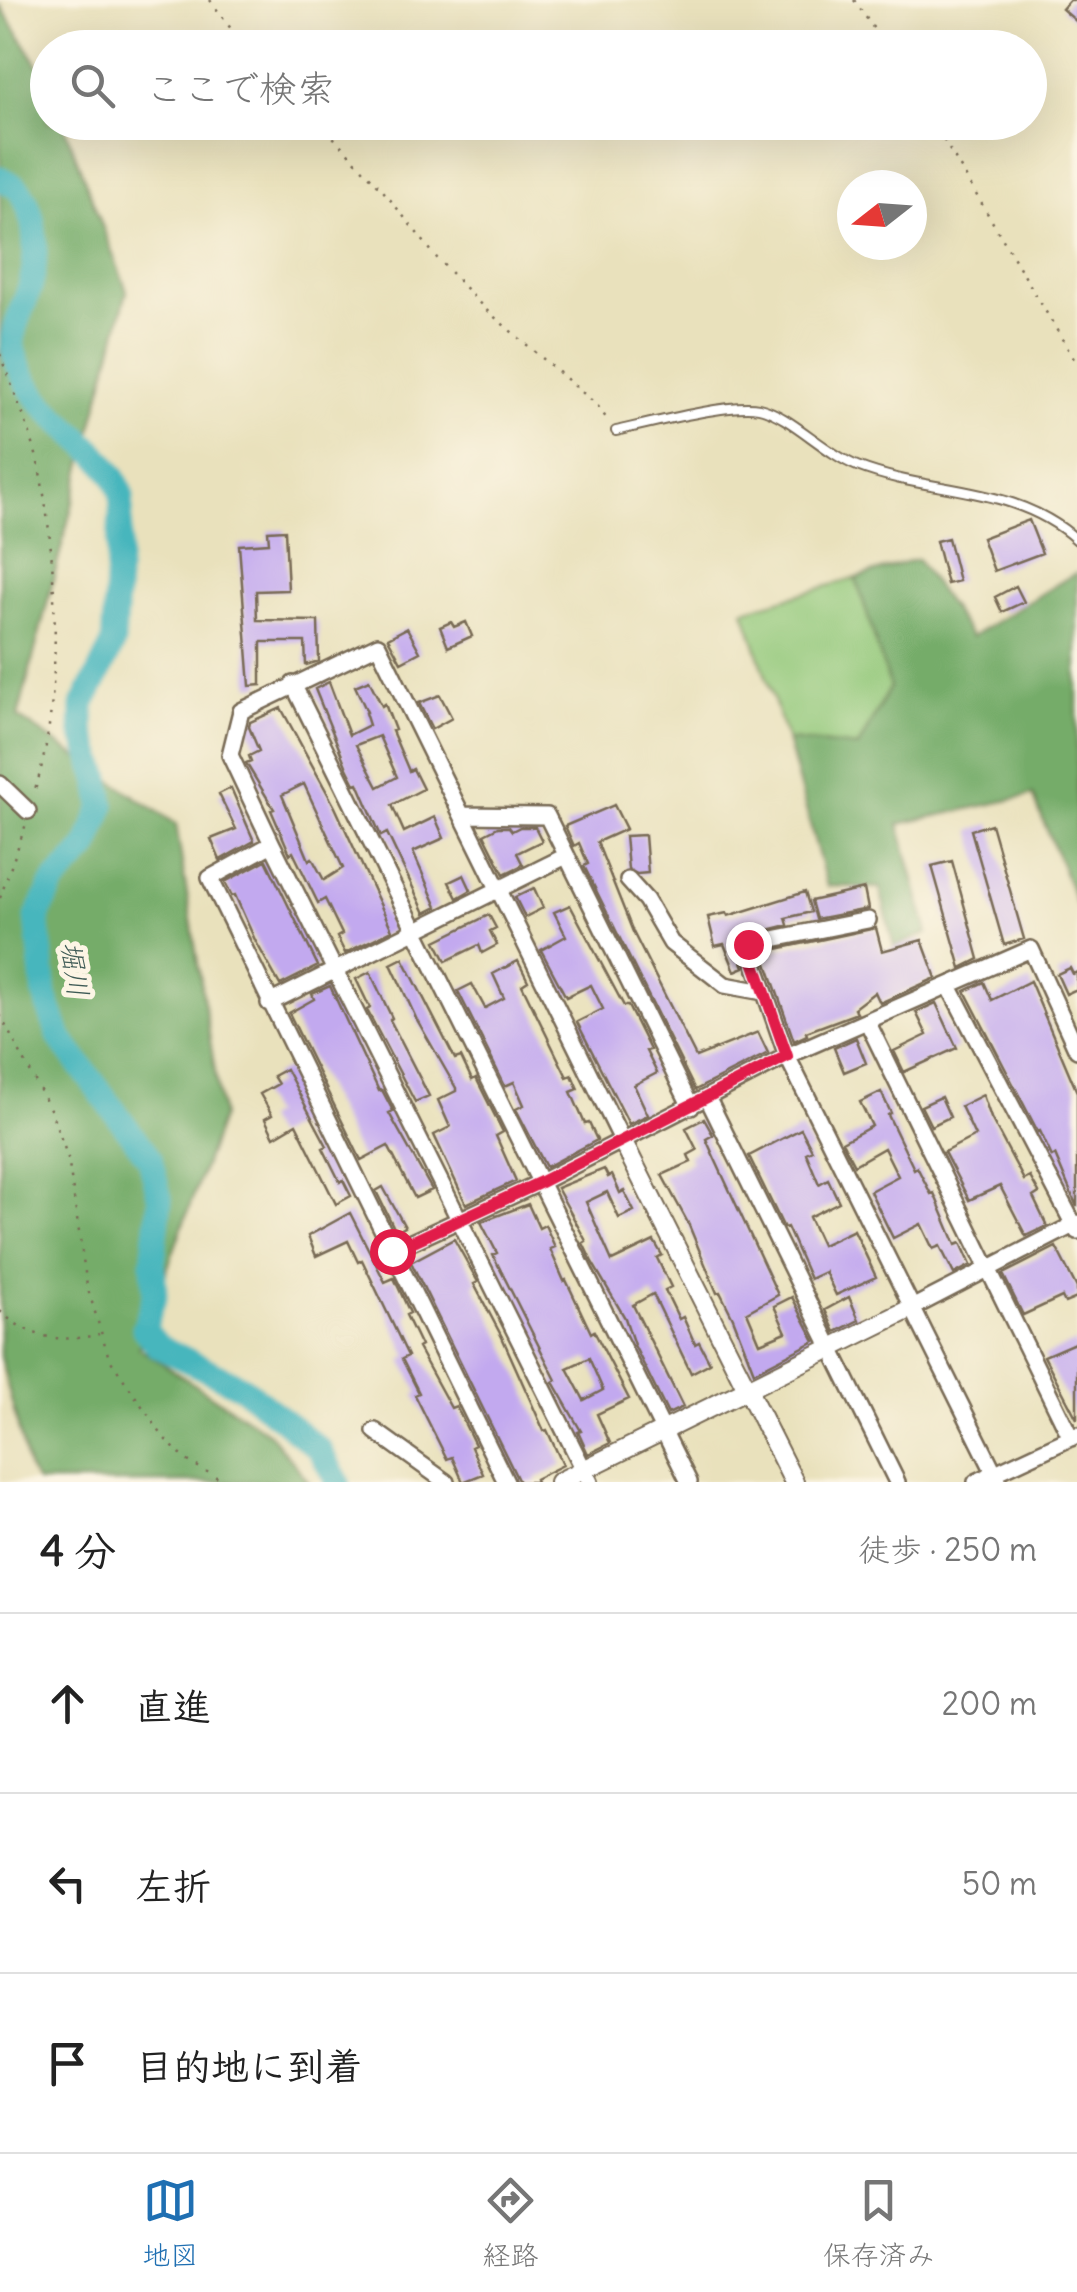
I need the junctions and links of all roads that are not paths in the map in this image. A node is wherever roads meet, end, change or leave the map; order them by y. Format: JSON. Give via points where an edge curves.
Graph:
{"nodes":[{"id":1,"x":616,"y":432,"type":"road end"},
{"id":2,"x":1077,"y":540,"type":"edge"},
{"id":3,"x":293,"y":684,"type":"junction"},
{"id":4,"x":0,"y":784,"type":"edge"},
{"id":5,"x":28,"y":812,"type":"road end"},
{"id":6,"x":463,"y":814,"type":"junction"},
{"id":7,"x":272,"y":844,"type":"junction"},
{"id":8,"x":566,"y":856,"type":"junction"},
{"id":9,"x":628,"y":880,"type":"dead end"},
{"id":10,"x":498,"y":890,"type":"junction"},
{"id":11,"x":868,"y":920,"type":"dead end"},
{"id":12,"x":415,"y":930,"type":"junction"},
{"id":13,"x":335,"y":971,"type":"junction"},
{"id":14,"x":949,"y":986,"type":"junction"},
{"id":15,"x":764,"y":992,"type":"junction"},
{"id":16,"x":269,"y":1003,"type":"junction"},
{"id":17,"x":867,"y":1021,"type":"junction"},
{"id":18,"x":1077,"y":1050,"type":"edge"},
{"id":19,"x":787,"y":1056,"type":"junction"},
{"id":20,"x":708,"y":1098,"type":"junction"},
{"id":21,"x":691,"y":1107,"type":"junction"},
{"id":22,"x":622,"y":1140,"type":"junction"},
{"id":23,"x":539,"y":1183,"type":"junction"},
{"id":24,"x":460,"y":1220,"type":"junction"},
{"id":25,"x":1076,"y":1226,"type":"edge"},
{"id":26,"x":392,"y":1251,"type":"junction"},
{"id":27,"x":990,"y":1268,"type":"junction"},
{"id":28,"x":912,"y":1308,"type":"junction"},
{"id":29,"x":832,"y":1349,"type":"junction"},
{"id":30,"x":749,"y":1388,"type":"junction"},
{"id":31,"x":375,"y":1431,"type":"dead end"},
{"id":32,"x":663,"y":1431,"type":"junction"},
{"id":33,"x":1074,"y":1436,"type":"edge"},
{"id":34,"x":587,"y":1476,"type":"edge"},
{"id":35,"x":997,"y":1478,"type":"edge"},
{"id":36,"x":446,"y":1482,"type":"edge"},
{"id":37,"x":506,"y":1482,"type":"edge"},
{"id":38,"x":558,"y":1482,"type":"edge"},
{"id":39,"x":688,"y":1482,"type":"edge"},
{"id":40,"x":794,"y":1482,"type":"edge"},
{"id":41,"x":897,"y":1482,"type":"edge"},
{"id":42,"x":976,"y":1482,"type":"edge"}],
"edges":[{"from":1,"to":2,"type":"lane","via":[[759,408],[847,462],[1025,506]]},
{"from":3,"to":6,"type":"street","via":[[378,645]]},
{"from":3,"to":7,"type":"street","via":[[241,711],[230,754]]},
{"from":3,"to":12,"type":"street"},
{"from":4,"to":5,"type":"street"},
{"from":6,"to":8,"type":"street","via":[[547,816]]},
{"from":6,"to":10,"type":"street"},
{"from":7,"to":13,"type":"street"},
{"from":7,"to":16,"type":"street","via":[[210,878]]},
{"from":8,"to":10,"type":"street"},
{"from":8,"to":21,"type":"street"},
{"from":9,"to":15,"type":"street","via":[[671,944],[725,985]]},
{"from":10,"to":12,"type":"street"},
{"from":10,"to":22,"type":"street"},
{"from":11,"to":15,"type":"street","via":[[748,944]]},
{"from":12,"to":13,"type":"street"},
{"from":12,"to":23,"type":"street"},
{"from":13,"to":16,"type":"street"},
{"from":13,"to":24,"type":"street"},
{"from":14,"to":17,"type":"street"},
{"from":14,"to":18,"type":"street","via":[[1031,949]]},
{"from":14,"to":25,"type":"street"},
{"from":15,"to":19,"type":"street"},
{"from":16,"to":26,"type":"street"},
{"from":17,"to":19,"type":"street"},
{"from":17,"to":27,"type":"street"},
{"from":19,"to":20,"type":"street"},
{"from":19,"to":28,"type":"street"},
{"from":20,"to":21,"type":"street"},
{"from":20,"to":29,"type":"street"},
{"from":21,"to":22,"type":"street"},
{"from":22,"to":23,"type":"street"},
{"from":22,"to":30,"type":"street"},
{"from":23,"to":24,"type":"street"},
{"from":23,"to":32,"type":"street"},
{"from":24,"to":26,"type":"street"},
{"from":24,"to":34,"type":"street"},
{"from":25,"to":27,"type":"street"},
{"from":26,"to":37,"type":"street"},
{"from":27,"to":28,"type":"street"},
{"from":27,"to":33,"type":"street"},
{"from":28,"to":29,"type":"street"},
{"from":28,"to":35,"type":"street"},
{"from":29,"to":30,"type":"street"},
{"from":29,"to":41,"type":"street"},
{"from":30,"to":32,"type":"street"},
{"from":30,"to":40,"type":"street"},
{"from":31,"to":36,"type":"street"},
{"from":32,"to":34,"type":"street"},
{"from":32,"to":39,"type":"street"},
{"from":33,"to":35,"type":"street"},
{"from":34,"to":38,"type":"street"},
{"from":35,"to":42,"type":"street"}]}
